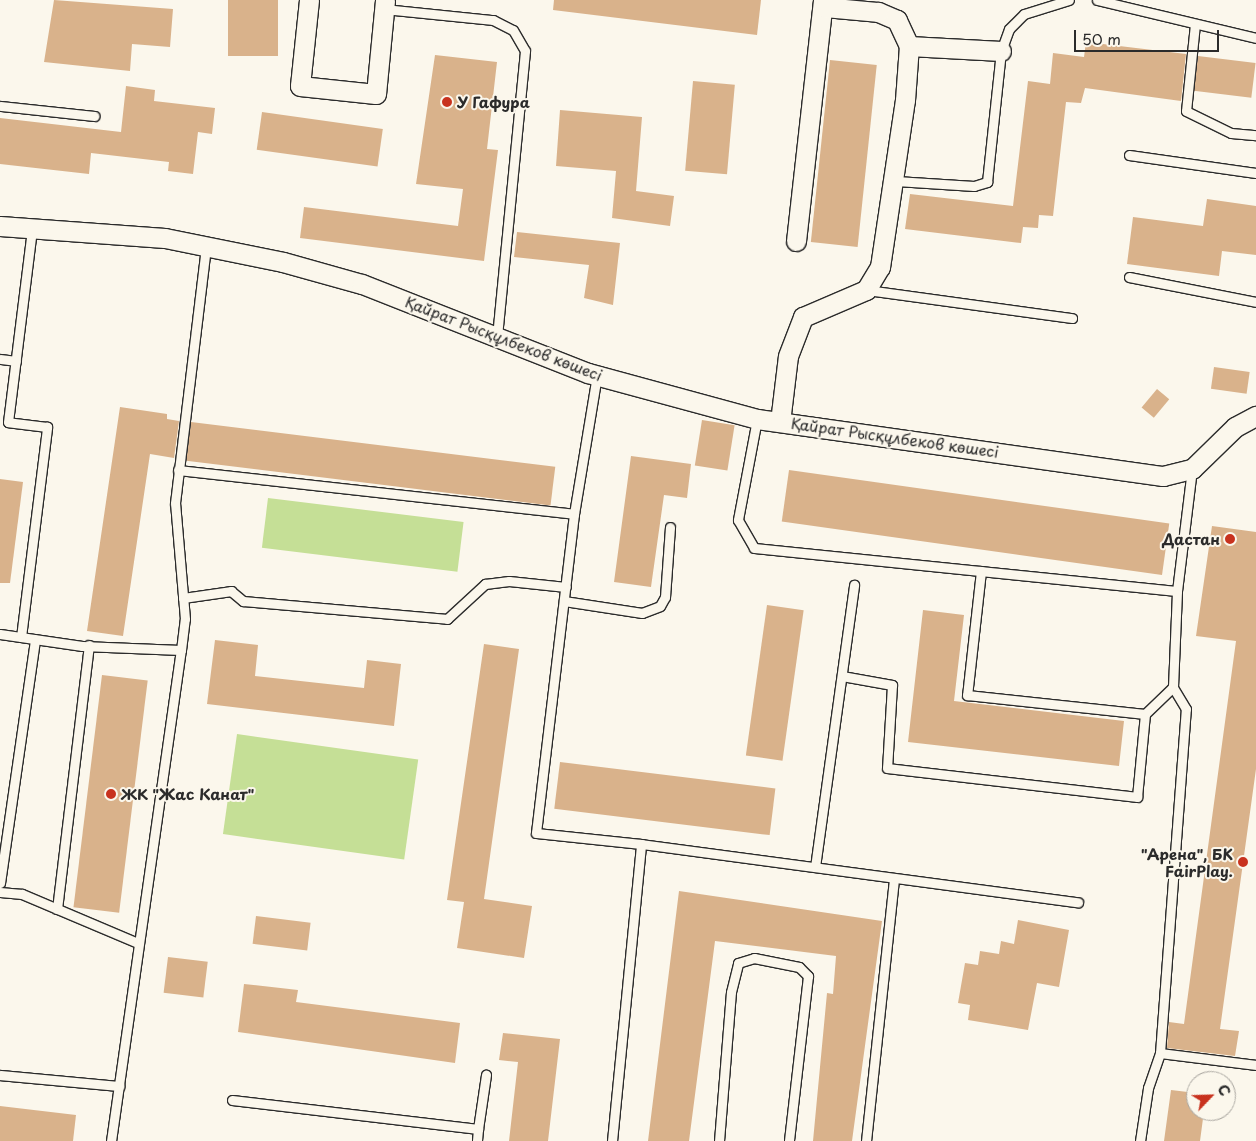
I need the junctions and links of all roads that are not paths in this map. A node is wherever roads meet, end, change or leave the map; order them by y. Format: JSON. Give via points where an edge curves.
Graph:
{"nodes":[{"id":1,"x":309,"y":0,"type":"edge"},
{"id":2,"x":1069,"y":0,"type":"edge"},
{"id":3,"x":1097,"y":0,"type":"edge"},
{"id":4,"x":385,"y":4,"type":"edge"},
{"id":5,"x":823,"y":4,"type":"edge"},
{"id":6,"x":1195,"y":24,"type":"junction"},
{"id":7,"x":1256,"y":38,"type":"edge"},
{"id":8,"x":909,"y":46,"type":"junction"},
{"id":9,"x":1001,"y":51,"type":"junction"},
{"id":10,"x":0,"y":106,"type":"edge"},
{"id":11,"x":94,"y":116,"type":"dead end"},
{"id":12,"x":1256,"y":135,"type":"edge"},
{"id":13,"x":1129,"y":155,"type":"dead end"},
{"id":14,"x":1256,"y":173,"type":"edge"},
{"id":15,"x":896,"y":181,"type":"junction"},
{"id":16,"x":0,"y":226,"type":"edge"},
{"id":17,"x":32,"y":228,"type":"junction"},
{"id":18,"x":796,"y":241,"type":"dead end"},
{"id":19,"x":206,"y":246,"type":"junction"},
{"id":20,"x":1129,"y":277,"type":"dead end"},
{"id":21,"x":866,"y":290,"type":"junction"},
{"id":22,"x":1256,"y":302,"type":"edge"},
{"id":23,"x":1072,"y":318,"type":"dead end"},
{"id":24,"x":497,"y":336,"type":"junction"},
{"id":25,"x":0,"y":359,"type":"edge"},
{"id":26,"x":16,"y":361,"type":"junction"},
{"id":27,"x":597,"y":375,"type":"junction"},
{"id":28,"x":1256,"y":416,"type":"edge"},
{"id":29,"x":757,"y":419,"type":"junction"},
{"id":30,"x":4,"y":422,"type":"edge"},
{"id":31,"x":780,"y":422,"type":"junction"},
{"id":32,"x":1192,"y":469,"type":"junction"},
{"id":33,"x":178,"y":470,"type":"junction"},
{"id":34,"x":574,"y":514,"type":"junction"},
{"id":35,"x":670,"y":527,"type":"dead end"},
{"id":36,"x":981,"y":571,"type":"junction"},
{"id":37,"x":854,"y":585,"type":"dead end"},
{"id":38,"x":566,"y":587,"type":"junction"},
{"id":39,"x":1177,"y":591,"type":"junction"},
{"id":40,"x":183,"y":598,"type":"junction"},
{"id":41,"x":564,"y":601,"type":"junction"},
{"id":42,"x":0,"y":634,"type":"edge"},
{"id":43,"x":21,"y":637,"type":"junction"},
{"id":44,"x":34,"y":639,"type":"junction"},
{"id":45,"x":89,"y":646,"type":"junction"},
{"id":46,"x":181,"y":650,"type":"junction"},
{"id":47,"x":842,"y":676,"type":"junction"},
{"id":48,"x":1173,"y":687,"type":"junction"},
{"id":49,"x":1145,"y":714,"type":"junction"},
{"id":50,"x":642,"y":844,"type":"junction"},
{"id":51,"x":815,"y":867,"type":"junction"},
{"id":52,"x":894,"y":878,"type":"junction"},
{"id":53,"x":0,"y":883,"type":"edge"},
{"id":54,"x":0,"y":892,"type":"edge"},
{"id":55,"x":1078,"y":902,"type":"dead end"},
{"id":56,"x":57,"y":909,"type":"junction"},
{"id":57,"x":138,"y":943,"type":"junction"},
{"id":58,"x":1160,"y":1052,"type":"junction"},
{"id":59,"x":1256,"y":1065,"type":"edge"},
{"id":60,"x":0,"y":1075,"type":"edge"},
{"id":61,"x":486,"y":1075,"type":"dead end"},
{"id":62,"x":119,"y":1086,"type":"junction"},
{"id":63,"x":232,"y":1100,"type":"dead end"},
{"id":64,"x":478,"y":1129,"type":"junction"},
{"id":65,"x":111,"y":1141,"type":"edge"},
{"id":66,"x":477,"y":1141,"type":"edge"},
{"id":67,"x":612,"y":1141,"type":"edge"},
{"id":68,"x":719,"y":1141,"type":"edge"},
{"id":69,"x":789,"y":1141,"type":"edge"},
{"id":70,"x":866,"y":1141,"type":"edge"},
{"id":71,"x":1140,"y":1141,"type":"edge"}],
"edges":[{"from":1,"to":4,"type":"street","via":[[300,86],[376,94]]},
{"from":2,"to":9,"type":"lane","via":[[1024,14],[1009,29]]},
{"from":3,"to":6,"type":"lane"},
{"from":4,"to":24,"type":"lane","via":[[493,20],[513,30],[525,51]]},
{"from":5,"to":8,"type":"street","via":[[878,12],[897,20]]},
{"from":5,"to":18,"type":"street"},
{"from":6,"to":7,"type":"lane"},
{"from":6,"to":12,"type":"lane","via":[[1186,111],[1231,133]]},
{"from":8,"to":9,"type":"street"},
{"from":8,"to":15,"type":"street"},
{"from":9,"to":15,"type":"lane","via":[[987,182],[974,186]]},
{"from":10,"to":11,"type":"lane"},
{"from":13,"to":14,"type":"lane"},
{"from":15,"to":21,"type":"street","via":[[880,267]]},
{"from":16,"to":17,"type":"street","name":"Қайрат Рысқұлбеков көшесі"},
{"from":17,"to":19,"type":"street","name":"Қайрат Рысқұлбеков көшесі","via":[[165,238]]},
{"from":17,"to":26,"type":"lane"},
{"from":19,"to":24,"type":"street","name":"Қайрат Рысқұлбеков көшесі","via":[[362,284]]},
{"from":19,"to":33,"type":"lane"},
{"from":20,"to":22,"type":"lane"},
{"from":21,"to":23,"type":"lane"},
{"from":21,"to":31,"type":"street","via":[[803,317],[788,356]]},
{"from":24,"to":27,"type":"street","name":"Қайрат Рысқұлбеков көшесі"},
{"from":25,"to":26,"type":"lane"},
{"from":26,"to":30,"type":"lane"},
{"from":27,"to":29,"type":"street","name":"Қайрат Рысқұлбеков көшесі"},
{"from":27,"to":34,"type":"lane"},
{"from":28,"to":32,"type":"street","via":[[1235,427]]},
{"from":29,"to":31,"type":"street","name":"Қайрат Рысқұлбеков көшесі"},
{"from":29,"to":36,"type":"lane","via":[[738,520],[754,548]]},
{"from":30,"to":43,"type":"lane","via":[[47,427]]},
{"from":31,"to":32,"type":"street","name":"Қайрат Рысқұлбеков көшесі","via":[[931,440],[1121,472],[1163,476]]},
{"from":32,"to":39,"type":"lane"},
{"from":33,"to":34,"type":"lane"},
{"from":33,"to":40,"type":"lane","via":[[175,503]]},
{"from":34,"to":38,"type":"lane"},
{"from":35,"to":41,"type":"lane","via":[[665,597],[660,606],[642,613]]},
{"from":36,"to":39,"type":"lane"},
{"from":36,"to":49,"type":"lane","via":[[967,695]]},
{"from":37,"to":47,"type":"lane"},
{"from":38,"to":40,"type":"lane","via":[[509,581],[485,584],[447,619],[243,601],[231,591]]},
{"from":38,"to":41,"type":"lane"},
{"from":39,"to":48,"type":"lane"},
{"from":40,"to":46,"type":"lane"},
{"from":41,"to":50,"type":"lane","via":[[536,833]]},
{"from":42,"to":43,"type":"lane"},
{"from":43,"to":44,"type":"lane"},
{"from":44,"to":45,"type":"lane"},
{"from":44,"to":53,"type":"lane"},
{"from":45,"to":46,"type":"lane"},
{"from":45,"to":56,"type":"lane"},
{"from":46,"to":57,"type":"lane"},
{"from":47,"to":49,"type":"lane","via":[[892,685],[887,768],[1137,797]]},
{"from":47,"to":51,"type":"lane"},
{"from":48,"to":49,"type":"lane"},
{"from":48,"to":58,"type":"lane","via":[[1186,709]]},
{"from":50,"to":51,"type":"lane"},
{"from":50,"to":67,"type":"lane"},
{"from":51,"to":52,"type":"lane"},
{"from":52,"to":55,"type":"lane"},
{"from":52,"to":70,"type":"lane"},
{"from":54,"to":56,"type":"lane","via":[[22,894]]},
{"from":56,"to":57,"type":"lane"},
{"from":57,"to":62,"type":"lane"},
{"from":58,"to":59,"type":"lane"},
{"from":58,"to":71,"type":"lane","via":[[1148,1088]]},
{"from":60,"to":62,"type":"lane"},
{"from":61,"to":64,"type":"lane"},
{"from":62,"to":65,"type":"lane"},
{"from":63,"to":64,"type":"lane"},
{"from":64,"to":66,"type":"lane"},
{"from":68,"to":69,"type":"lane","via":[[731,992],[738,963],[754,958],[799,966],[808,976]]}]}
